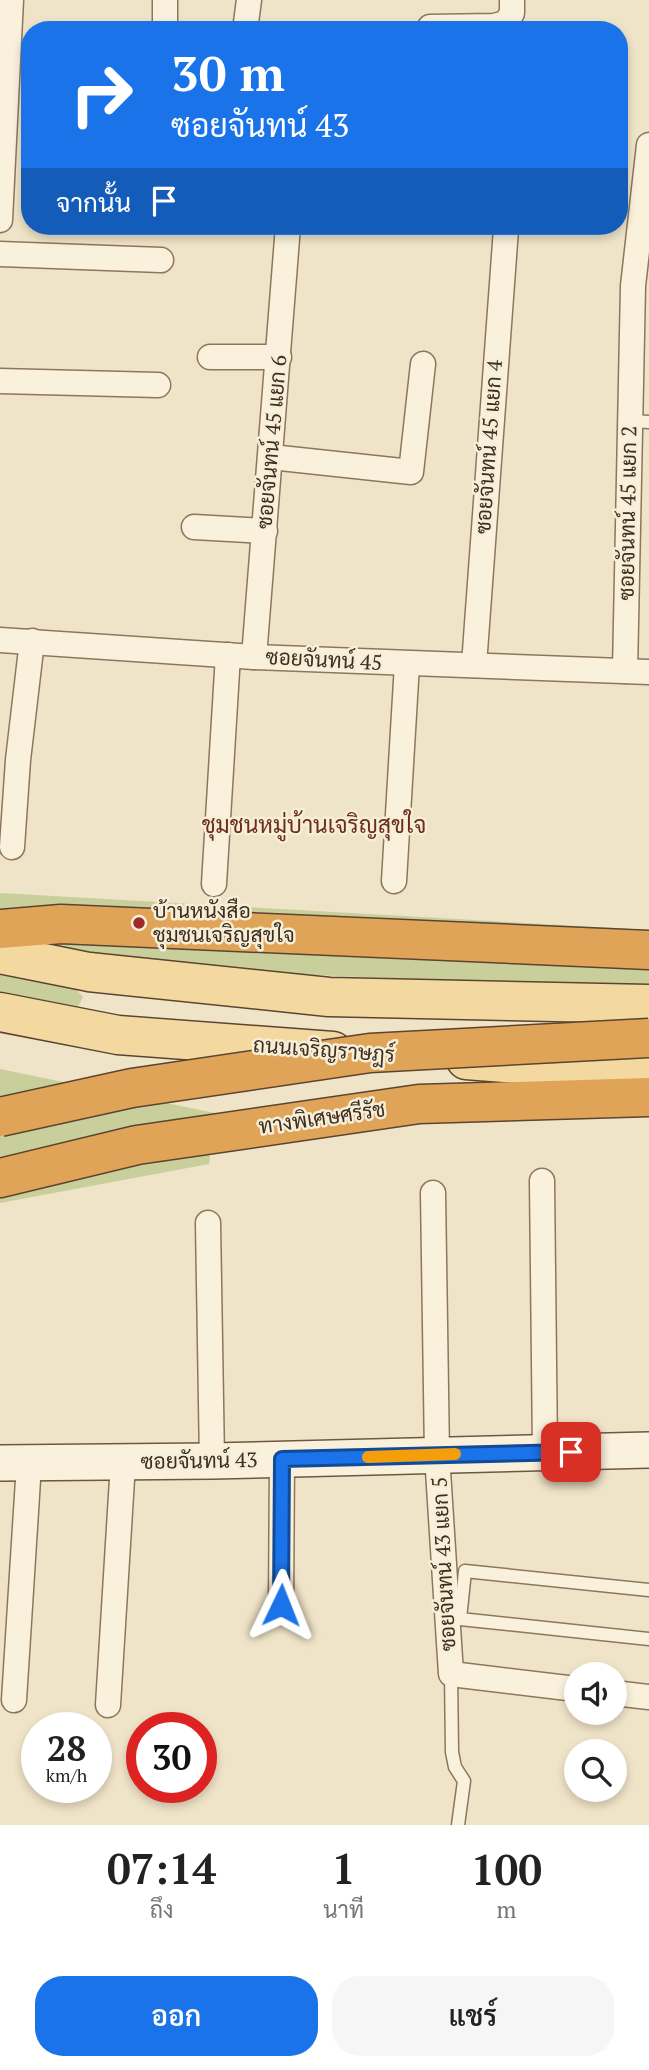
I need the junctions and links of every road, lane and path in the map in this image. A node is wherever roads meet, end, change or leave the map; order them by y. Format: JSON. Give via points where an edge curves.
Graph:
{"nodes":[{"id":1,"x":11,"y":0,"type":"edge"},
{"id":2,"x":165,"y":0,"type":"edge"},
{"id":3,"x":249,"y":0,"type":"edge"},
{"id":4,"x":512,"y":0,"type":"edge"},
{"id":5,"x":165,"y":21,"type":"edge"},
{"id":6,"x":247,"y":21,"type":"edge"},
{"id":7,"x":507,"y":21,"type":"edge"},
{"id":8,"x":649,"y":145,"type":"edge"},
{"id":9,"x":644,"y":212,"type":"edge"},
{"id":10,"x":0,"y":220,"type":"edge"},
{"id":11,"x":287,"y":235,"type":"edge"},
{"id":12,"x":506,"y":235,"type":"edge"},
{"id":13,"x":0,"y":254,"type":"edge"},
{"id":14,"x":162,"y":260,"type":"dead end"},
{"id":15,"x":210,"y":357,"type":"dead end"},
{"id":16,"x":279,"y":357,"type":"junction"},
{"id":17,"x":424,"y":364,"type":"dead end"},
{"id":18,"x":0,"y":381,"type":"edge"},
{"id":19,"x":158,"y":385,"type":"dead end"},
{"id":20,"x":640,"y":422,"type":"edge"},
{"id":21,"x":271,"y":457,"type":"junction"},
{"id":22,"x":194,"y":527,"type":"dead end"},
{"id":23,"x":265,"y":531,"type":"junction"},
{"id":24,"x":0,"y":640,"type":"edge"},
{"id":25,"x":32,"y":641,"type":"junction"},
{"id":26,"x":228,"y":655,"type":"junction"},
{"id":27,"x":254,"y":657,"type":"junction"},
{"id":28,"x":407,"y":664,"type":"junction"},
{"id":29,"x":474,"y":665,"type":"junction"},
{"id":30,"x":637,"y":672,"type":"edge"},
{"id":31,"x":12,"y":847,"type":"dead end"},
{"id":32,"x":394,"y":881,"type":"dead end"},
{"id":33,"x":214,"y":884,"type":"dead end"},
{"id":34,"x":0,"y":929,"type":"edge"},
{"id":35,"x":649,"y":950,"type":"edge"},
{"id":36,"x":0,"y":954,"type":"edge"},
{"id":37,"x":122,"y":975,"type":"junction"},
{"id":38,"x":649,"y":1004,"type":"edge"},
{"id":39,"x":0,"y":1012,"type":"edge"},
{"id":40,"x":118,"y":1035,"type":"junction"},
{"id":41,"x":649,"y":1038,"type":"edge"},
{"id":42,"x":649,"y":1074,"type":"edge"},
{"id":43,"x":649,"y":1097,"type":"edge"},
{"id":44,"x":0,"y":1116,"type":"edge"},
{"id":45,"x":0,"y":1178,"type":"edge"},
{"id":46,"x":542,"y":1181,"type":"dead end"},
{"id":47,"x":433,"y":1193,"type":"dead end"},
{"id":48,"x":208,"y":1223,"type":"dead end"},
{"id":49,"x":649,"y":1450,"type":"edge"},
{"id":50,"x":545,"y":1452,"type":"junction"},
{"id":51,"x":437,"y":1455,"type":"junction"},
{"id":52,"x":282,"y":1459,"type":"junction"},
{"id":53,"x":212,"y":1461,"type":"junction"},
{"id":54,"x":15,"y":1463,"type":"edge"},
{"id":55,"x":123,"y":1463,"type":"junction"},
{"id":56,"x":649,"y":1590,"type":"edge"},
{"id":57,"x":281,"y":1605,"type":"dead end"},
{"id":58,"x":649,"y":1639,"type":"edge"},
{"id":59,"x":450,"y":1674,"type":"junction"},
{"id":60,"x":564,"y":1688,"type":"edge"},
{"id":61,"x":627,"y":1695,"type":"edge"},
{"id":62,"x":649,"y":1698,"type":"edge"},
{"id":63,"x":14,"y":1700,"type":"dead end"},
{"id":64,"x":108,"y":1705,"type":"dead end"},
{"id":65,"x":458,"y":1825,"type":"edge"}],
"edges":[{"from":1,"to":10,"type":"street"},
{"from":2,"to":5,"type":"street"},
{"from":3,"to":6,"type":"street"},
{"from":4,"to":7,"type":"street"},
{"from":8,"to":9,"type":"street","name":"ซอยจันทน์ 45 แยก 2"},
{"from":9,"to":20,"type":"street","name":"ซอยจันทน์ 45 แยก 2","via":[[633,286]]},
{"from":11,"to":16,"type":"street","name":"ซอยจันทน์ 45 แยก 6"},
{"from":12,"to":29,"type":"street","name":"ซอยจันทน์ 45 แยก 4"},
{"from":13,"to":14,"type":"street"},
{"from":15,"to":16,"type":"street"},
{"from":16,"to":21,"type":"street","name":"ซอยจันทน์ 45 แยก 6"},
{"from":17,"to":21,"type":"street","via":[[411,472]]},
{"from":18,"to":19,"type":"street"},
{"from":20,"to":30,"type":"street","name":"ซอยจันทน์ 45 แยก 2"},
{"from":21,"to":23,"type":"street","name":"ซอยจันทน์ 45 แยก 6"},
{"from":22,"to":23,"type":"street"},
{"from":23,"to":27,"type":"street","name":"ซอยจันทน์ 45 แยก 6"},
{"from":24,"to":25,"type":"street","name":"ซอยจันทน์ 45"},
{"from":25,"to":26,"type":"street","name":"ซอยจันทน์ 45"},
{"from":25,"to":31,"type":"street"},
{"from":26,"to":27,"type":"street","name":"ซอยจันทน์ 45"},
{"from":26,"to":33,"type":"street"},
{"from":27,"to":28,"type":"street","name":"ซอยจันทน์ 45"},
{"from":28,"to":29,"type":"street","name":"ซอยจันทน์ 45"},
{"from":28,"to":32,"type":"street"},
{"from":29,"to":30,"type":"street","name":"ซอยจันทน์ 45"},
{"from":34,"to":35,"type":"highway","via":[[61,924]]},
{"from":36,"to":37,"type":"main road"},
{"from":37,"to":38,"type":"main road","via":[[329,997]]},
{"from":37,"to":40,"type":"main road"},
{"from":39,"to":40,"type":"main road","name":"ถนนเจริญราษฎร์"},
{"from":40,"to":42,"type":"main road","name":"ถนนเจริญราษฎร์"},
{"from":41,"to":44,"type":"highway","bridge":true,"via":[[370,1053],[132,1088]]},
{"from":43,"to":45,"type":"highway","name":"ทางพิเศษศรีรัช","via":[[419,1104],[137,1145]]},
{"from":46,"to":50,"type":"street"},
{"from":47,"to":51,"type":"street","name":"ซอยจันทน์ 43 แยก 5"},
{"from":48,"to":53,"type":"street"},
{"from":49,"to":50,"type":"street","name":"ซอยจันทน์ 43"},
{"from":50,"to":51,"type":"street","name":"ซอยจันทน์ 43"},
{"from":51,"to":52,"type":"street","name":"ซอยจันทน์ 43"},
{"from":51,"to":59,"type":"street","name":"ซอยจันทน์ 43 แยก 5"},
{"from":52,"to":53,"type":"street","name":"ซอยจันทน์ 43"},
{"from":52,"to":57,"type":"street"},
{"from":53,"to":55,"type":"street","name":"ซอยจันทน์ 43"},
{"from":54,"to":55,"type":"street","name":"ซอยจันทน์ 43"},
{"from":54,"to":63,"type":"street"},
{"from":55,"to":64,"type":"street"},
{"from":56,"to":58,"type":"lane","via":[[464,1571],[460,1619]]},
{"from":59,"to":60,"type":"street","name":"ซอยจันทน์ 43 แยก 5"},
{"from":59,"to":65,"type":"lane","via":[[452,1752],[464,1782]]},
{"from":61,"to":62,"type":"street"}]}
